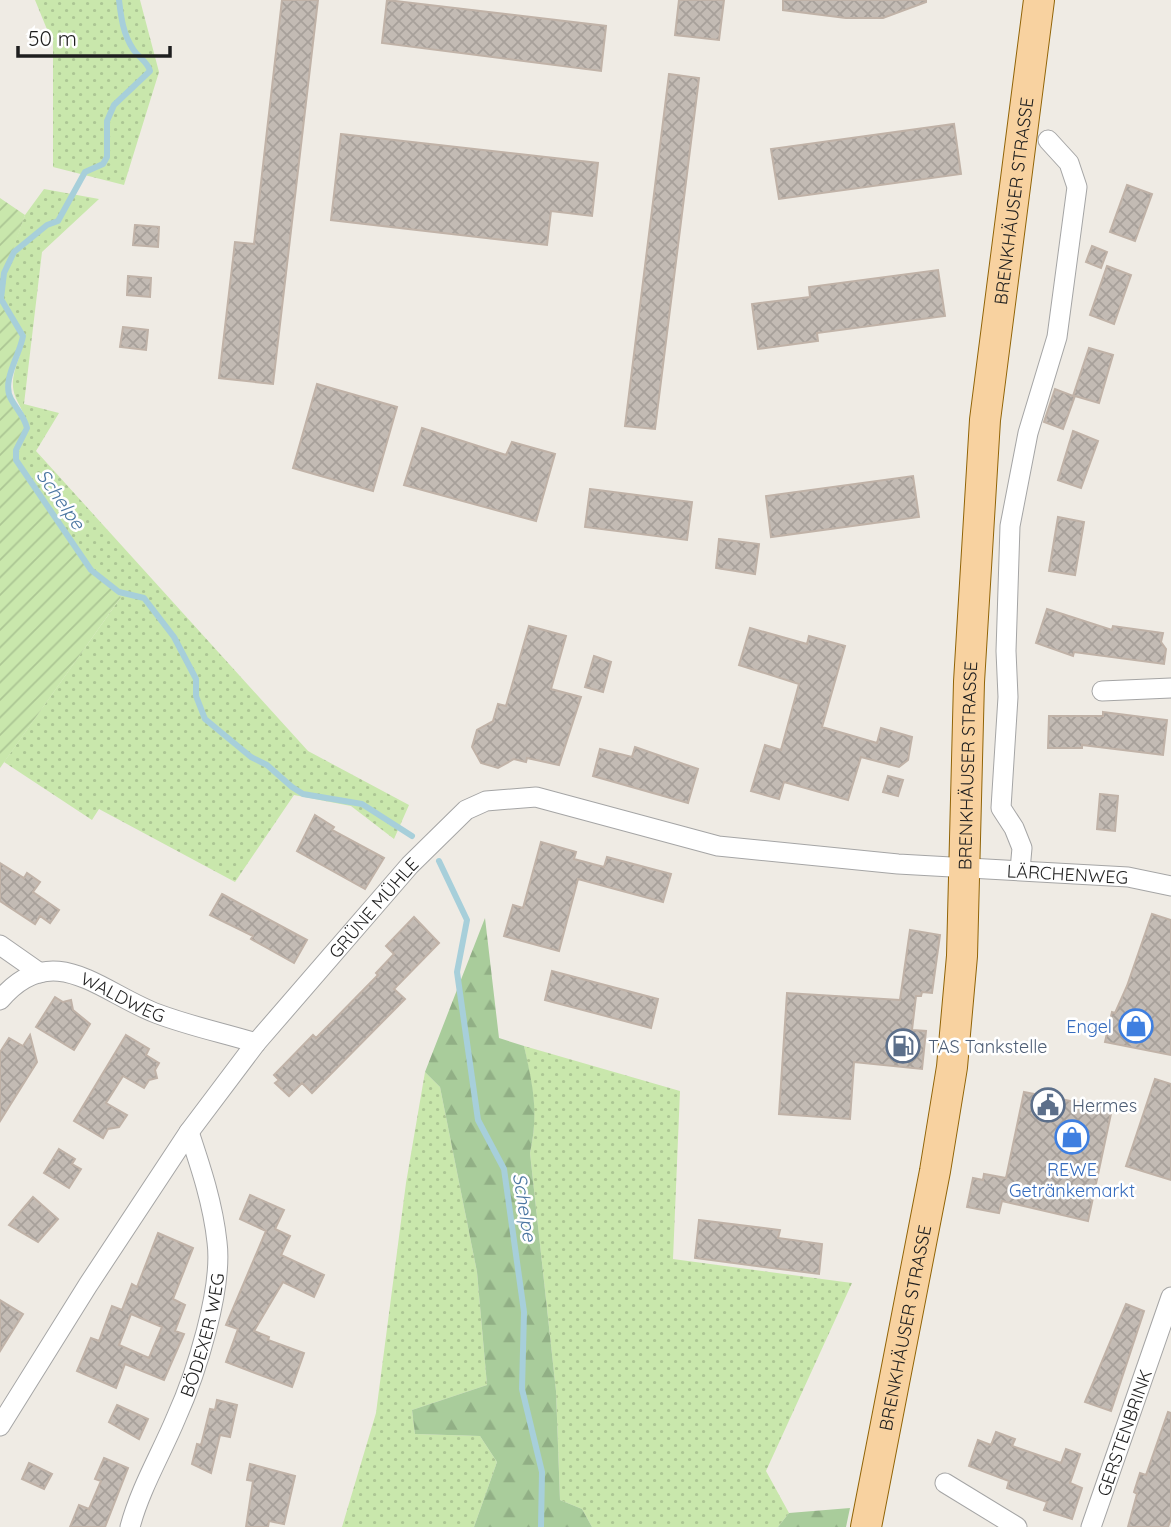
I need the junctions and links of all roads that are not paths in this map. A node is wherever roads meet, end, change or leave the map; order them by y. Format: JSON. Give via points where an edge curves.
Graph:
{"nodes":[{"id":1,"x":1040,"y":0,"type":"edge"},
{"id":2,"x":1048,"y":140,"type":"dead end"},
{"id":3,"x":1171,"y":688,"type":"edge"},
{"id":4,"x":1102,"y":691,"type":"dead end"},
{"id":5,"x":963,"y":868,"type":"junction"},
{"id":6,"x":1020,"y":870,"type":"junction"},
{"id":7,"x":1171,"y":886,"type":"edge"},
{"id":8,"x":0,"y":945,"type":"edge"},
{"id":9,"x":40,"y":973,"type":"junction"},
{"id":10,"x":0,"y":1000,"type":"edge"},
{"id":11,"x":256,"y":1043,"type":"junction"},
{"id":12,"x":189,"y":1132,"type":"junction"},
{"id":13,"x":1171,"y":1297,"type":"edge"},
{"id":14,"x":0,"y":1426,"type":"edge"},
{"id":15,"x":945,"y":1483,"type":"dead end"},
{"id":16,"x":130,"y":1527,"type":"edge"},
{"id":17,"x":866,"y":1527,"type":"edge"},
{"id":18,"x":1017,"y":1527,"type":"edge"},
{"id":19,"x":1091,"y":1527,"type":"edge"}],
"edges":[{"from":1,"to":5,"type":"main road","name":"BRENKHÄUSER STRASSE","via":[[985,420]]},
{"from":2,"to":6,"type":"street","name":"BRENKHÄUSER STRASSE","via":[[1069,163],[1077,187],[1057,337],[1028,433],[1010,526],[1001,808],[1022,848]]},
{"from":3,"to":4,"type":"street"},
{"from":5,"to":6,"type":"street","name":"LÄRCHENWEG"},
{"from":5,"to":11,"type":"street","name":"GRÜNE MÜHLE","via":[[718,846],[536,797],[486,801],[466,810],[410,865]]},
{"from":5,"to":17,"type":"main road","name":"BRENKHÄUSER STRASSE","via":[[962,956],[950,1080]]},
{"from":6,"to":7,"type":"street","name":"LÄRCHENWEG","via":[[1128,877]]},
{"from":8,"to":9,"type":"street"},
{"from":9,"to":10,"type":"street","name":"WALDWEG","via":[[16,981]]},
{"from":9,"to":11,"type":"street","name":"WALDWEG","via":[[66,970],[156,1013]]},
{"from":11,"to":12,"type":"street","name":"GRÜNE MÜHLE"},
{"from":12,"to":14,"type":"street","name":"GRÜNE MÜHLE"},
{"from":12,"to":16,"type":"street","name":"BÖDEXER WEG","via":[[218,1244],[216,1282],[194,1378]]},
{"from":13,"to":19,"type":"street","name":"GERSTENBRINK"},
{"from":15,"to":18,"type":"street"}]}
